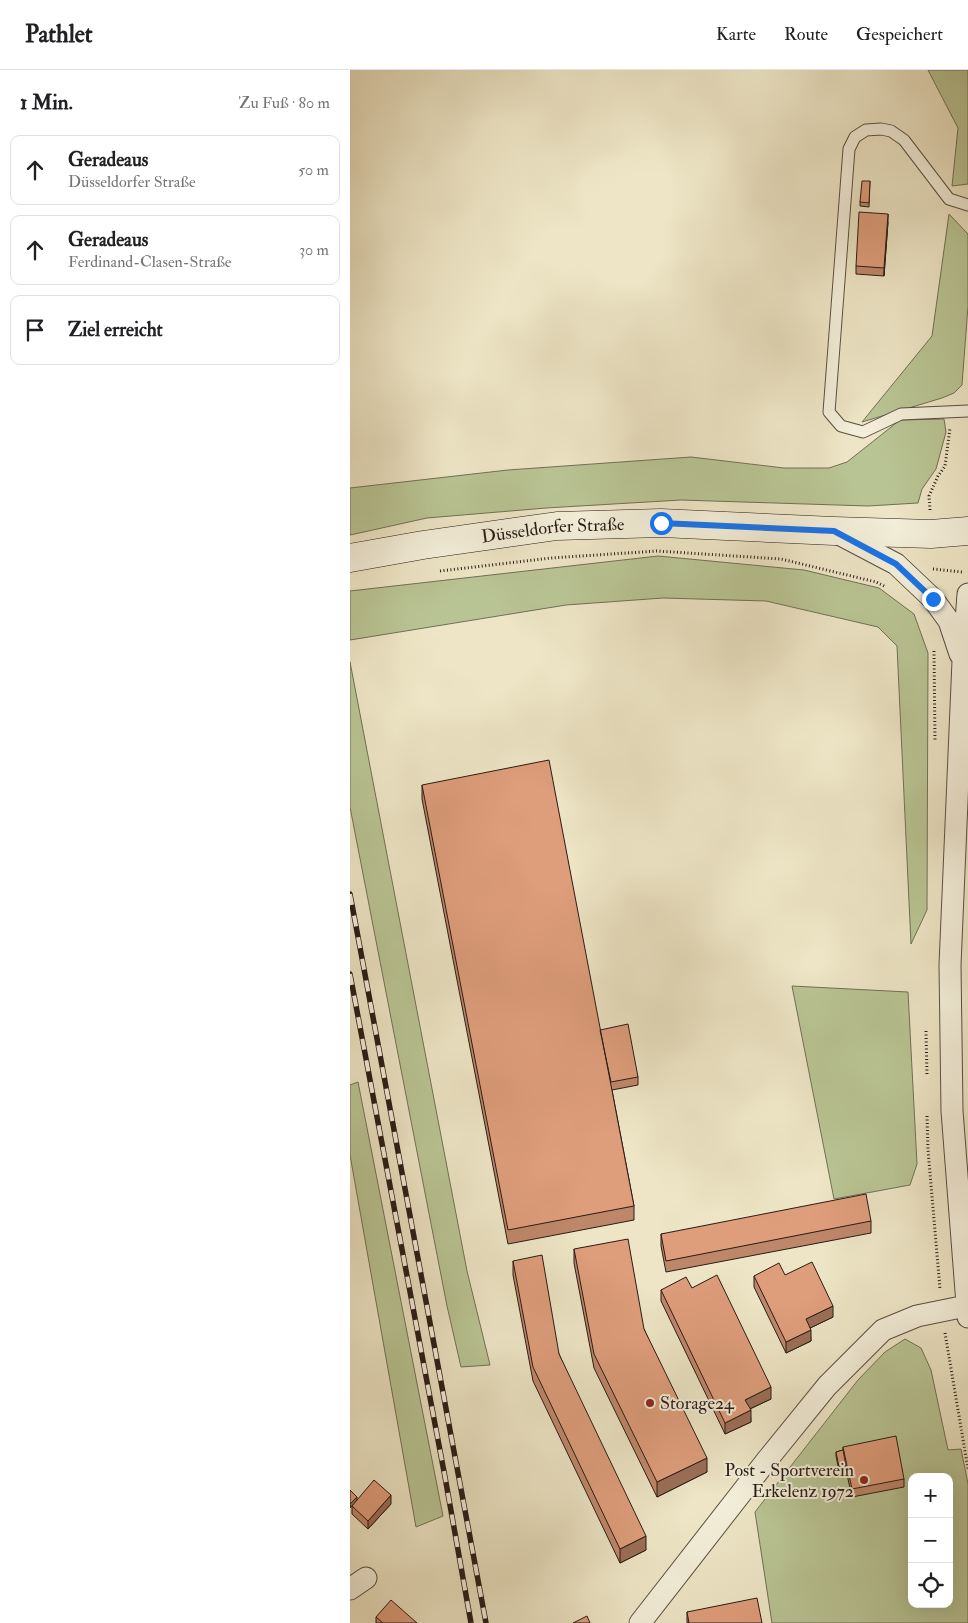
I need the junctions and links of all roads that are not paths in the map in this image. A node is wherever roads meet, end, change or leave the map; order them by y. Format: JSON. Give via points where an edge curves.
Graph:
{"nodes":[{"id":1,"x":968,"y":205,"type":"edge"},
{"id":2,"x":968,"y":411,"type":"edge"},
{"id":3,"x":834,"y":531,"type":"junction"},
{"id":4,"x":968,"y":531,"type":"edge"},
{"id":5,"x":350,"y":558,"type":"edge"},
{"id":6,"x":968,"y":594,"type":"edge"},
{"id":7,"x":963,"y":661,"type":"junction"},
{"id":8,"x":967,"y":1312,"type":"edge"},
{"id":9,"x":640,"y":1623,"type":"edge"}],
"edges":[{"from":1,"to":2,"type":"lane","via":[[949,199],[904,140],[891,131],[866,130],[855,137],[849,149],[829,412],[841,426],[863,432],[902,414]]},
{"from":3,"to":4,"type":"main road","name":"Düsseldorfer Straße","via":[[931,534]]},
{"from":3,"to":5,"type":"main road","name":"Düsseldorfer Straße","via":[[661,523],[557,526]]},
{"from":3,"to":7,"type":"street","via":[[896,564],[933,599],[949,621]]},
{"from":6,"to":7,"type":"street"},
{"from":7,"to":8,"type":"street","via":[[950,965],[952,1111]]},
{"from":8,"to":9,"type":"street","via":[[917,1316],[883,1330],[827,1386]]}]}
